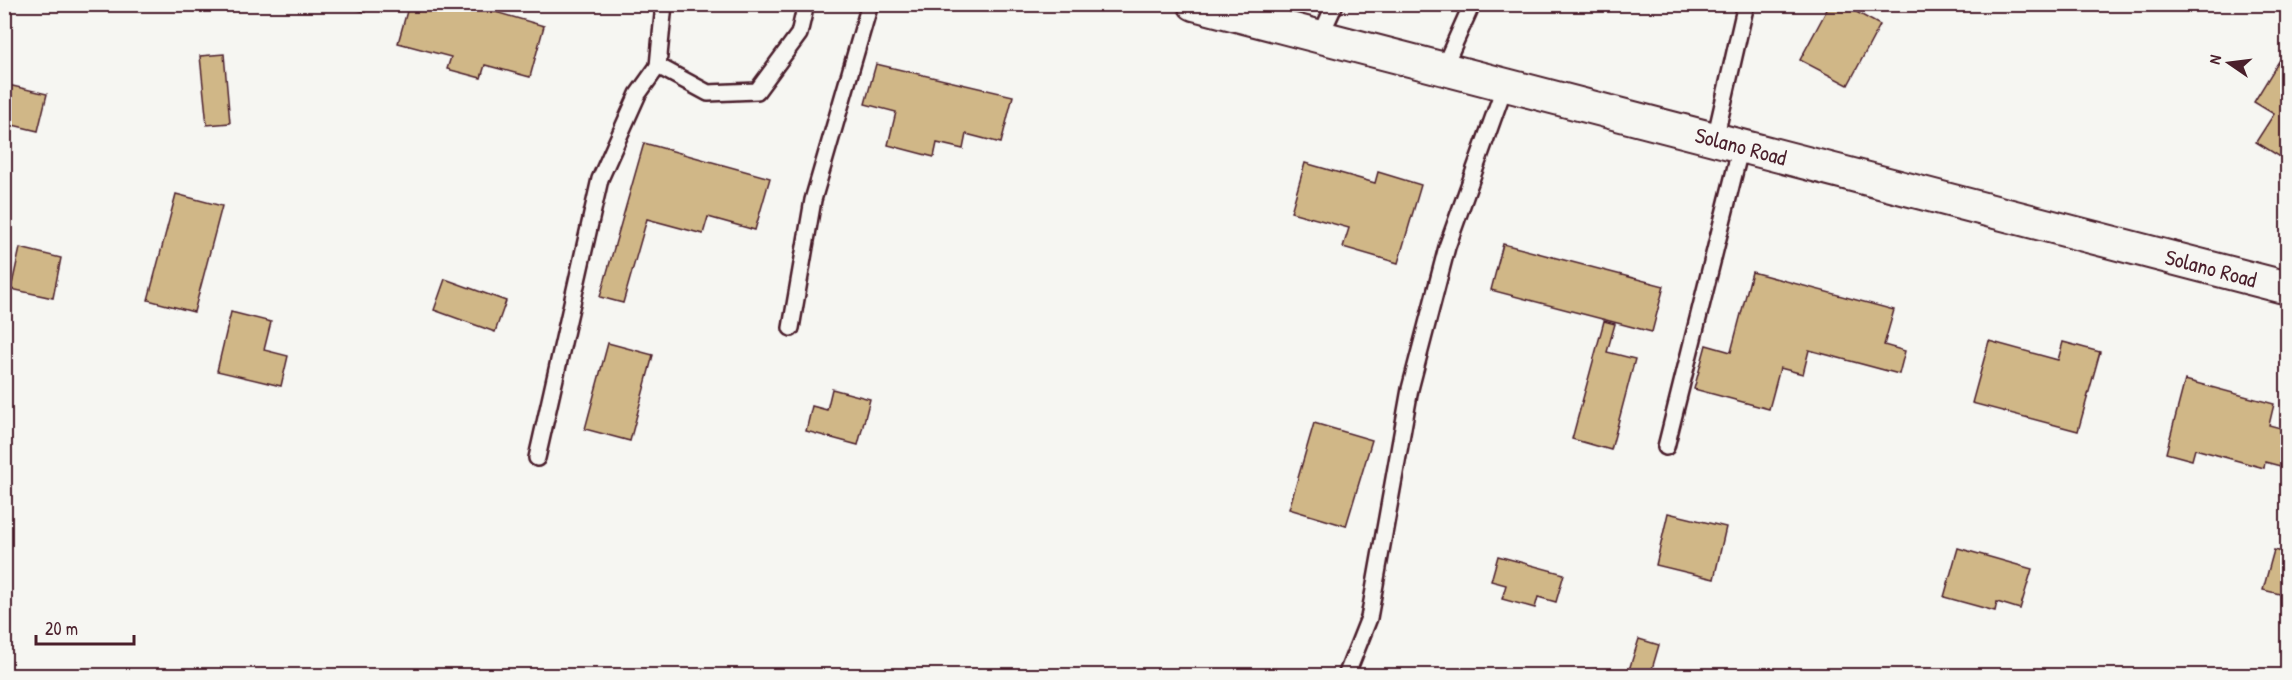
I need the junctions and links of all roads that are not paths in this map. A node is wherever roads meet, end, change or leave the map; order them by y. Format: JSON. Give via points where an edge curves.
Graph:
{"nodes":[{"id":1,"x":664,"y":4,"type":"edge"},
{"id":2,"x":806,"y":4,"type":"edge"},
{"id":3,"x":870,"y":4,"type":"edge"},
{"id":4,"x":1194,"y":4,"type":"edge"},
{"id":5,"x":1335,"y":4,"type":"edge"},
{"id":6,"x":1472,"y":4,"type":"edge"},
{"id":7,"x":1746,"y":4,"type":"edge"},
{"id":8,"x":1320,"y":37,"type":"junction"},
{"id":9,"x":658,"y":66,"type":"junction"},
{"id":10,"x":1443,"y":69,"type":"junction"},
{"id":11,"x":1506,"y":85,"type":"junction"},
{"id":12,"x":1728,"y":142,"type":"junction"},
{"id":13,"x":2288,"y":288,"type":"edge"},
{"id":14,"x":791,"y":328,"type":"dead end"},
{"id":15,"x":1666,"y":447,"type":"dead end"},
{"id":16,"x":537,"y":458,"type":"dead end"},
{"id":17,"x":1346,"y":675,"type":"edge"}],
"edges":[{"from":1,"to":9,"type":"lane"},
{"from":2,"to":9,"type":"lane","via":[[799,34],[757,91],[708,93]]},
{"from":3,"to":14,"type":"lane","via":[[813,200]]},
{"from":4,"to":8,"type":"street","name":"Solano Road"},
{"from":5,"to":8,"type":"lane"},
{"from":6,"to":10,"type":"lane"},
{"from":7,"to":12,"type":"lane"},
{"from":8,"to":10,"type":"street","name":"Solano Road"},
{"from":9,"to":16,"type":"lane","via":[[638,94],[600,179]]},
{"from":10,"to":11,"type":"street","name":"Solano Road"},
{"from":11,"to":12,"type":"street","name":"Solano Road"},
{"from":11,"to":17,"type":"lane","via":[[1444,258],[1410,389],[1369,618]]},
{"from":12,"to":13,"type":"street","name":"Solano Road"},
{"from":12,"to":15,"type":"lane"}]}
